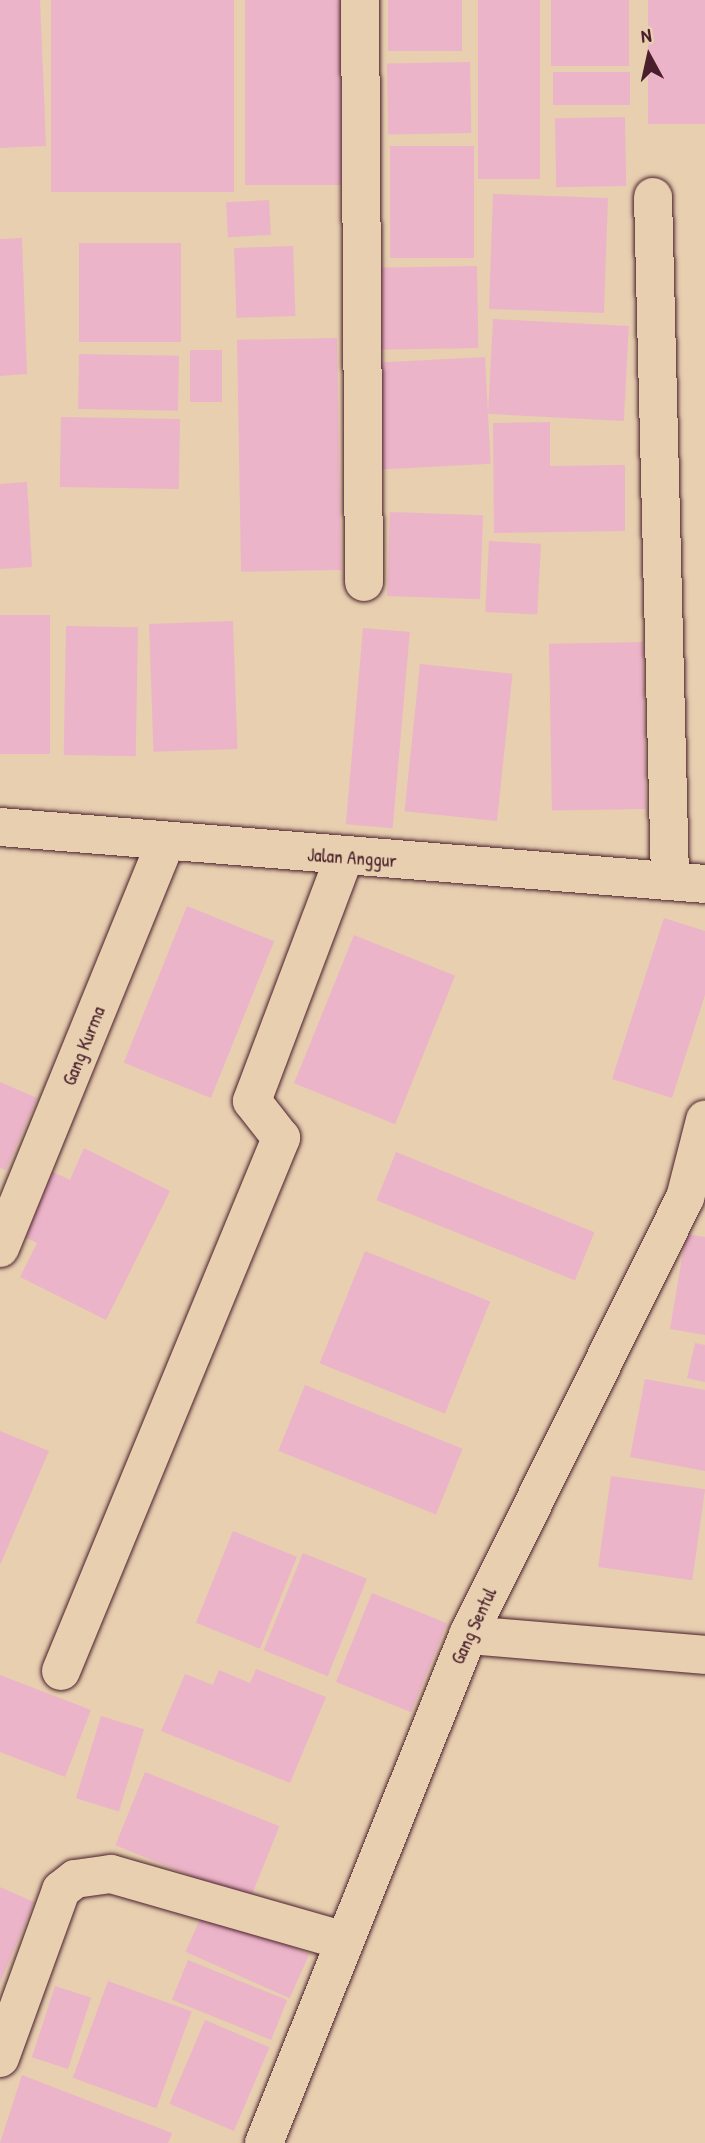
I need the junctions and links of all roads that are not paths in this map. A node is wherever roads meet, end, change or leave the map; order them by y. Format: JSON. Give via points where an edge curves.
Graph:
{"nodes":[{"id":1,"x":360,"y":0,"type":"edge"},
{"id":2,"x":653,"y":197,"type":"dead end"},
{"id":3,"x":364,"y":582,"type":"dead end"},
{"id":4,"x":0,"y":827,"type":"edge"},
{"id":5,"x":165,"y":844,"type":"junction"},
{"id":6,"x":344,"y":859,"type":"junction"},
{"id":7,"x":688,"y":881,"type":"edge"},
{"id":8,"x":705,"y":1120,"type":"edge"},
{"id":9,"x":695,"y":1201,"type":"edge"},
{"id":10,"x":0,"y":1248,"type":"edge"},
{"id":11,"x":467,"y":1635,"type":"junction"},
{"id":12,"x":705,"y":1655,"type":"edge"},
{"id":13,"x":61,"y":1671,"type":"dead end"},
{"id":14,"x":341,"y":1940,"type":"junction"},
{"id":15,"x":0,"y":2059,"type":"edge"},
{"id":16,"x":264,"y":2143,"type":"edge"}],
"edges":[{"from":1,"to":3,"type":"street"},
{"from":2,"to":7,"type":"street"},
{"from":4,"to":5,"type":"street","name":"Jalan Anggur"},
{"from":5,"to":6,"type":"street","name":"Jalan Anggur"},
{"from":5,"to":10,"type":"street","name":"Gang Kurma"},
{"from":6,"to":7,"type":"street","name":"Jalan Anggur"},
{"from":6,"to":13,"type":"street","via":[[252,1101],[281,1138]]},
{"from":8,"to":9,"type":"street","name":"Gang Sentul"},
{"from":9,"to":11,"type":"street","name":"Gang Sentul"},
{"from":11,"to":12,"type":"street"},
{"from":11,"to":14,"type":"street","name":"Gang Sentul"},
{"from":14,"to":15,"type":"street","via":[[111,1874],[75,1878],[61,1890]]},
{"from":14,"to":16,"type":"street","name":"Gang Sentul"}]}
